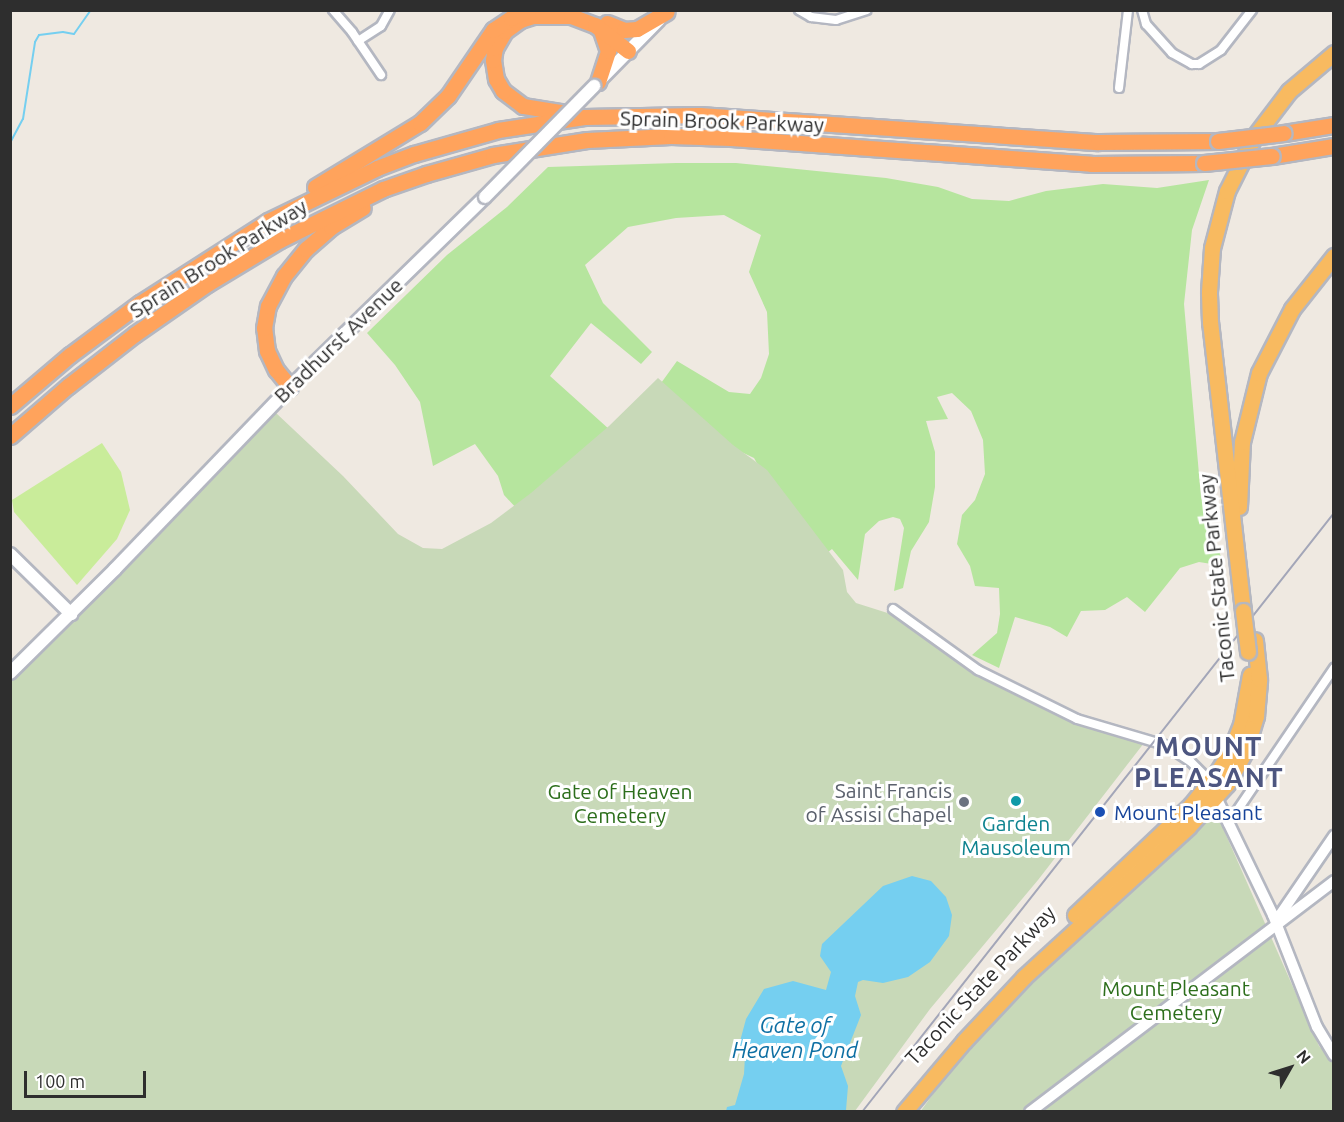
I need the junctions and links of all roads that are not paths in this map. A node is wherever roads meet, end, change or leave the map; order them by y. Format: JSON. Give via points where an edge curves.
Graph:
{"nodes":[{"id":1,"x":333,"y":10,"type":"edge"},
{"id":2,"x":390,"y":10,"type":"edge"},
{"id":3,"x":528,"y":10,"type":"edge"},
{"id":4,"x":579,"y":10,"type":"edge"},
{"id":5,"x":799,"y":10,"type":"edge"},
{"id":6,"x":866,"y":10,"type":"edge"},
{"id":7,"x":1128,"y":10,"type":"edge"},
{"id":8,"x":1142,"y":10,"type":"edge"},
{"id":9,"x":1252,"y":10,"type":"edge"},
{"id":10,"x":668,"y":11,"type":"edge"},
{"id":11,"x":601,"y":24,"type":"junction"},
{"id":12,"x":358,"y":41,"type":"junction"},
{"id":13,"x":631,"y":48,"type":"junction"},
{"id":14,"x":1334,"y":53,"type":"edge"},
{"id":15,"x":381,"y":75,"type":"dead end"},
{"id":16,"x":596,"y":84,"type":"junction"},
{"id":17,"x":1119,"y":88,"type":"dead end"},
{"id":18,"x":593,"y":117,"type":"junction"},
{"id":19,"x":1334,"y":125,"type":"edge"},
{"id":20,"x":1334,"y":146,"type":"edge"},
{"id":21,"x":426,"y":174,"type":"junction"},
{"id":22,"x":268,"y":221,"type":"junction"},
{"id":23,"x":1334,"y":256,"type":"edge"},
{"id":24,"x":290,"y":387,"type":"junction"},
{"id":25,"x":10,"y":406,"type":"edge"},
{"id":26,"x":10,"y":436,"type":"edge"},
{"id":27,"x":10,"y":554,"type":"edge"},
{"id":28,"x":1247,"y":607,"type":"junction"},
{"id":29,"x":893,"y":609,"type":"dead end"},
{"id":30,"x":71,"y":614,"type":"junction"},
{"id":31,"x":1252,"y":646,"type":"junction"},
{"id":32,"x":10,"y":673,"type":"edge"},
{"id":33,"x":1332,"y":674,"type":"edge"},
{"id":34,"x":1211,"y":782,"type":"junction"},
{"id":35,"x":1216,"y":798,"type":"junction"},
{"id":36,"x":1228,"y":824,"type":"junction"},
{"id":37,"x":1334,"y":836,"type":"edge"},
{"id":38,"x":1334,"y":881,"type":"edge"},
{"id":39,"x":1277,"y":926,"type":"junction"},
{"id":40,"x":1334,"y":1055,"type":"edge"},
{"id":41,"x":893,"y":1112,"type":"edge"},
{"id":42,"x":904,"y":1112,"type":"edge"},
{"id":43,"x":1030,"y":1112,"type":"edge"}],
"edges":[{"from":1,"to":12,"type":"street"},
{"from":2,"to":12,"type":"street","via":[[381,26]]},
{"from":3,"to":22,"type":"highway","via":[[493,30],[448,96],[420,123],[321,182]]},
{"from":4,"to":11,"type":"highway"},
{"from":5,"to":6,"type":"street","via":[[836,20]]},
{"from":7,"to":17,"type":"street"},
{"from":8,"to":9,"type":"street","via":[[1146,24],[1172,53],[1192,64],[1199,64],[1221,50]]},
{"from":10,"to":11,"type":"highway","via":[[632,30]]},
{"from":10,"to":13,"type":"main road","name":"Bradhurst Avenue"},
{"from":11,"to":13,"type":"highway"},
{"from":11,"to":16,"type":"highway","via":[[608,48]]},
{"from":11,"to":18,"type":"highway","via":[[563,15],[526,18],[501,36],[493,60],[499,86],[517,103],[538,110]]},
{"from":12,"to":15,"type":"street"},
{"from":13,"to":16,"type":"main road","name":"Bradhurst Avenue"},
{"from":14,"to":28,"type":"highway","name":"Taconic State Parkway","via":[[1289,92],[1254,137],[1227,191],[1213,241],[1210,322]]},
{"from":16,"to":24,"type":"main road","name":"Bradhurst Avenue","bridge":true},
{"from":18,"to":19,"type":"highway","name":"Sprain Brook Parkway","bridge":true,"via":[[729,116],[1098,142],[1218,141]]},
{"from":18,"to":22,"type":"highway","name":"Sprain Brook Parkway","via":[[498,130],[414,154],[336,186]]},
{"from":20,"to":21,"type":"highway","name":"Sprain Brook Parkway","bridge":true,"via":[[1203,163],[1091,164],[731,138],[652,137],[538,147]]},
{"from":21,"to":24,"type":"highway","via":[[331,228],[299,257],[278,286],[265,317],[264,340],[271,361]]},
{"from":21,"to":26,"type":"highway","name":"Sprain Brook Parkway","via":[[333,212],[232,268],[112,351]]},
{"from":22,"to":25,"type":"highway","name":"Sprain Brook Parkway","via":[[132,308]]},
{"from":23,"to":28,"type":"highway","name":"Taconic State Parkway","via":[[1281,326],[1259,373],[1247,414],[1239,486]]},
{"from":24,"to":30,"type":"main road","name":"Bradhurst Avenue"},
{"from":27,"to":30,"type":"main road"},
{"from":28,"to":31,"type":"highway","name":"Taconic State Parkway","bridge":true},
{"from":29,"to":34,"type":"street","via":[[978,670],[1082,721],[1139,736],[1175,751]]},
{"from":30,"to":32,"type":"main road","name":"Bradhurst Avenue"},
{"from":31,"to":34,"type":"highway","name":"Taconic State Parkway","via":[[1243,718],[1230,752]]},
{"from":31,"to":35,"type":"highway","name":"Taconic State Parkway","via":[[1259,687],[1252,730],[1242,758]]},
{"from":33,"to":36,"type":"street"},
{"from":34,"to":35,"type":"street"},
{"from":34,"to":41,"type":"highway","name":"Taconic State Parkway","via":[[999,990]]},
{"from":35,"to":36,"type":"street"},
{"from":35,"to":42,"type":"highway","name":"Taconic State Parkway","via":[[1024,977]]},
{"from":36,"to":39,"type":"street"},
{"from":37,"to":39,"type":"street","via":[[1280,915]]},
{"from":38,"to":39,"type":"street"},
{"from":39,"to":40,"type":"street","via":[[1317,1027]]},
{"from":39,"to":43,"type":"street"}]}
